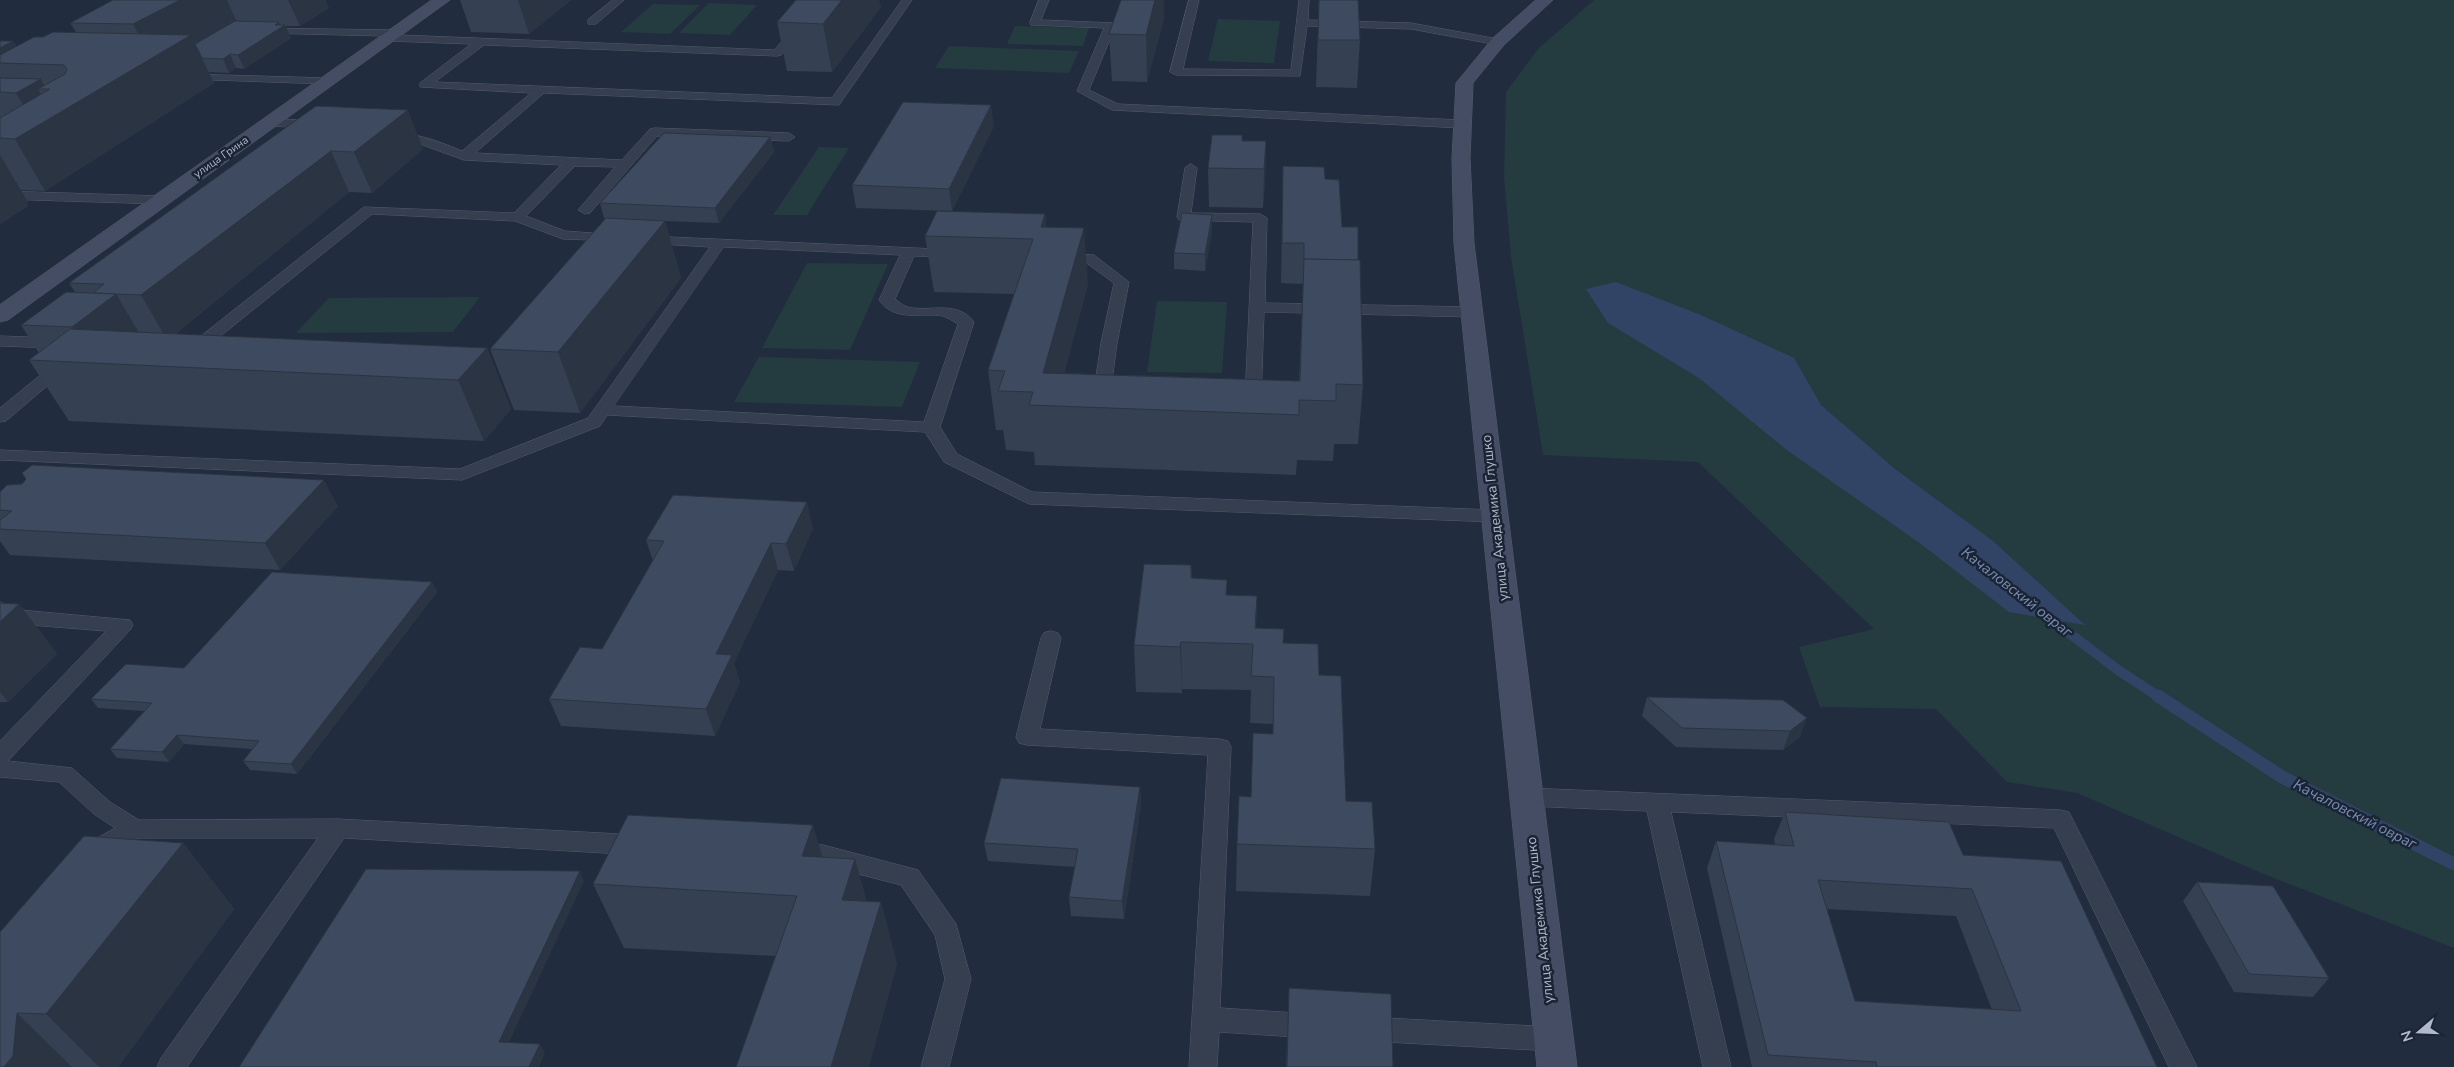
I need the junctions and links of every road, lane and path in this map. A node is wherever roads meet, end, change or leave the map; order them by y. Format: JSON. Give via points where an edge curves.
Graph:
{"nodes":[{"id":1,"x":442,"y":0,"type":"edge"},
{"id":2,"x":619,"y":0,"type":"edge"},
{"id":3,"x":822,"y":0,"type":"edge"},
{"id":4,"x":906,"y":0,"type":"edge"},
{"id":5,"x":1044,"y":0,"type":"edge"},
{"id":6,"x":1194,"y":0,"type":"edge"},
{"id":7,"x":1304,"y":0,"type":"edge"},
{"id":8,"x":1545,"y":0,"type":"edge"},
{"id":9,"x":898,"y":12,"type":"junction"},
{"id":10,"x":913,"y":12,"type":"dead end"},
{"id":11,"x":592,"y":22,"type":"dead end"},
{"id":12,"x":1302,"y":22,"type":"junction"},
{"id":13,"x":249,"y":30,"type":"edge"},
{"id":14,"x":392,"y":35,"type":"junction"},
{"id":15,"x":481,"y":42,"type":"junction"},
{"id":16,"x":1498,"y":42,"type":"junction"},
{"id":17,"x":179,"y":77,"type":"dead end"},
{"id":18,"x":328,"y":81,"type":"junction"},
{"id":19,"x":540,"y":91,"type":"junction"},
{"id":20,"x":270,"y":123,"type":"junction"},
{"id":21,"x":1461,"y":124,"type":"junction"},
{"id":22,"x":326,"y":125,"type":"edge"},
{"id":23,"x":789,"y":137,"type":"dead end"},
{"id":24,"x":384,"y":138,"type":"edge"},
{"id":25,"x":464,"y":156,"type":"junction"},
{"id":26,"x":572,"y":162,"type":"junction"},
{"id":27,"x":625,"y":164,"type":"junction"},
{"id":28,"x":1191,"y":168,"type":"dead end"},
{"id":29,"x":0,"y":195,"type":"edge"},
{"id":30,"x":161,"y":200,"type":"junction"},
{"id":31,"x":585,"y":210,"type":"dead end"},
{"id":32,"x":518,"y":217,"type":"junction"},
{"id":33,"x":600,"y":237,"type":"junction"},
{"id":34,"x":719,"y":244,"type":"junction"},
{"id":35,"x":587,"y":252,"type":"edge"},
{"id":36,"x":908,"y":252,"type":"junction"},
{"id":37,"x":965,"y":254,"type":"edge"},
{"id":38,"x":1042,"y":256,"type":"edge"},
{"id":39,"x":1257,"y":306,"type":"junction"},
{"id":40,"x":1472,"y":312,"type":"junction"},
{"id":41,"x":0,"y":314,"type":"edge"},
{"id":42,"x":0,"y":341,"type":"edge"},
{"id":43,"x":176,"y":348,"type":"edge"},
{"id":44,"x":196,"y":348,"type":"junction"},
{"id":45,"x":216,"y":349,"type":"edge"},
{"id":46,"x":1120,"y":398,"type":"edge"},
{"id":47,"x":1234,"y":402,"type":"edge"},
{"id":48,"x":602,"y":410,"type":"junction"},
{"id":49,"x":0,"y":417,"type":"edge"},
{"id":50,"x":931,"y":427,"type":"junction"},
{"id":51,"x":0,"y":455,"type":"edge"},
{"id":52,"x":52,"y":457,"type":"junction"},
{"id":53,"x":33,"y":475,"type":"edge"},
{"id":54,"x":1495,"y":516,"type":"junction"},
{"id":55,"x":0,"y":609,"type":"edge"},
{"id":56,"x":1051,"y":638,"type":"dead end"},
{"id":57,"x":0,"y":755,"type":"edge"},
{"id":58,"x":0,"y":768,"type":"edge"},
{"id":59,"x":1526,"y":797,"type":"junction"},
{"id":60,"x":1657,"y":802,"type":"junction"},
{"id":61,"x":338,"y":828,"type":"junction"},
{"id":62,"x":134,"y":829,"type":"junction"},
{"id":63,"x":665,"y":846,"type":"edge"},
{"id":64,"x":773,"y":853,"type":"edge"},
{"id":65,"x":77,"y":869,"type":"edge"},
{"id":66,"x":1206,"y":1019,"type":"junction"},
{"id":67,"x":1555,"y":1053,"type":"edge"},
{"id":68,"x":172,"y":1067,"type":"edge"},
{"id":69,"x":934,"y":1067,"type":"edge"},
{"id":70,"x":1202,"y":1067,"type":"edge"},
{"id":71,"x":1717,"y":1067,"type":"edge"},
{"id":72,"x":2183,"y":1067,"type":"edge"}],
"edges":[{"from":1,"to":14,"type":"street","name":"улица Грина"},
{"from":2,"to":11,"type":"lane"},
{"from":3,"to":15,"type":"lane","via":[[777,52]]},
{"from":4,"to":9,"type":"lane"},
{"from":5,"to":21,"type":"lane","via":[[1035,24],[1110,25],[1083,91],[1116,107]]},
{"from":6,"to":12,"type":"lane","via":[[1176,72],[1296,74]]},
{"from":7,"to":12,"type":"lane"},
{"from":8,"to":16,"type":"street","name":"улица Академика Глушко"},
{"from":9,"to":10,"type":"lane"},
{"from":9,"to":19,"type":"lane","via":[[835,102]]},
{"from":12,"to":16,"type":"lane","via":[[1411,26]]},
{"from":13,"to":14,"type":"lane"},
{"from":14,"to":15,"type":"lane"},
{"from":14,"to":18,"type":"street","name":"улица Грина"},
{"from":15,"to":19,"type":"lane","via":[[424,85]]},
{"from":16,"to":21,"type":"street","name":"улица Академика Глушко","via":[[1465,83]]},
{"from":17,"to":18,"type":"lane"},
{"from":18,"to":20,"type":"street","name":"улица Грина"},
{"from":19,"to":25,"type":"lane"},
{"from":20,"to":22,"type":"lane"},
{"from":20,"to":30,"type":"street","name":"улица Грина"},
{"from":21,"to":40,"type":"street","name":"улица Академика Глушко","via":[[1462,210]]},
{"from":23,"to":27,"type":"lane","via":[[654,132]]},
{"from":24,"to":25,"type":"lane","via":[[422,140]]},
{"from":25,"to":26,"type":"lane"},
{"from":26,"to":27,"type":"lane"},
{"from":26,"to":32,"type":"lane"},
{"from":27,"to":31,"type":"lane"},
{"from":28,"to":39,"type":"lane","via":[[1184,217],[1260,218]]},
{"from":29,"to":30,"type":"lane"},
{"from":30,"to":41,"type":"street","name":"улица Грина"},
{"from":32,"to":33,"type":"lane","via":[[563,235]]},
{"from":32,"to":44,"type":"lane","via":[[370,210]]},
{"from":33,"to":34,"type":"lane"},
{"from":33,"to":35,"type":"lane"},
{"from":34,"to":36,"type":"lane"},
{"from":34,"to":48,"type":"lane"},
{"from":36,"to":37,"type":"lane"},
{"from":36,"to":50,"type":"lane","via":[[887,300],[902,311],[946,312],[966,322]]},
{"from":38,"to":46,"type":"lane","via":[[1089,258],[1122,282],[1101,397]]},
{"from":39,"to":40,"type":"lane"},
{"from":39,"to":47,"type":"lane","via":[[1253,402]]},
{"from":40,"to":54,"type":"street","name":"улица Академика Глушко"},
{"from":42,"to":49,"type":"lane","via":[[70,350]]},
{"from":43,"to":44,"type":"lane"},
{"from":44,"to":45,"type":"lane"},
{"from":48,"to":50,"type":"lane"},
{"from":48,"to":52,"type":"lane","via":[[594,422],[462,475]]},
{"from":50,"to":54,"type":"lane","via":[[950,458],[1029,498]]},
{"from":51,"to":52,"type":"lane"},
{"from":52,"to":53,"type":"lane"},
{"from":54,"to":59,"type":"street","name":"улица Академика Глушко"},
{"from":55,"to":57,"type":"lane","via":[[17,617],[123,625]]},
{"from":56,"to":66,"type":"lane","via":[[1027,737],[1220,748]]},
{"from":58,"to":62,"type":"lane","via":[[64,774],[102,808]]},
{"from":59,"to":60,"type":"lane"},
{"from":59,"to":67,"type":"street","name":"улица Академика Глушко"},
{"from":60,"to":71,"type":"lane"},
{"from":60,"to":72,"type":"lane","via":[[2061,819]]},
{"from":61,"to":62,"type":"lane"},
{"from":61,"to":63,"type":"lane"},
{"from":61,"to":68,"type":"lane"},
{"from":62,"to":65,"type":"lane","via":[[89,854]]},
{"from":64,"to":69,"type":"lane","via":[[823,855],[909,877],[947,932],[958,979]]},
{"from":66,"to":67,"type":"lane","via":[[1341,1028]]},
{"from":66,"to":70,"type":"lane"}]}
